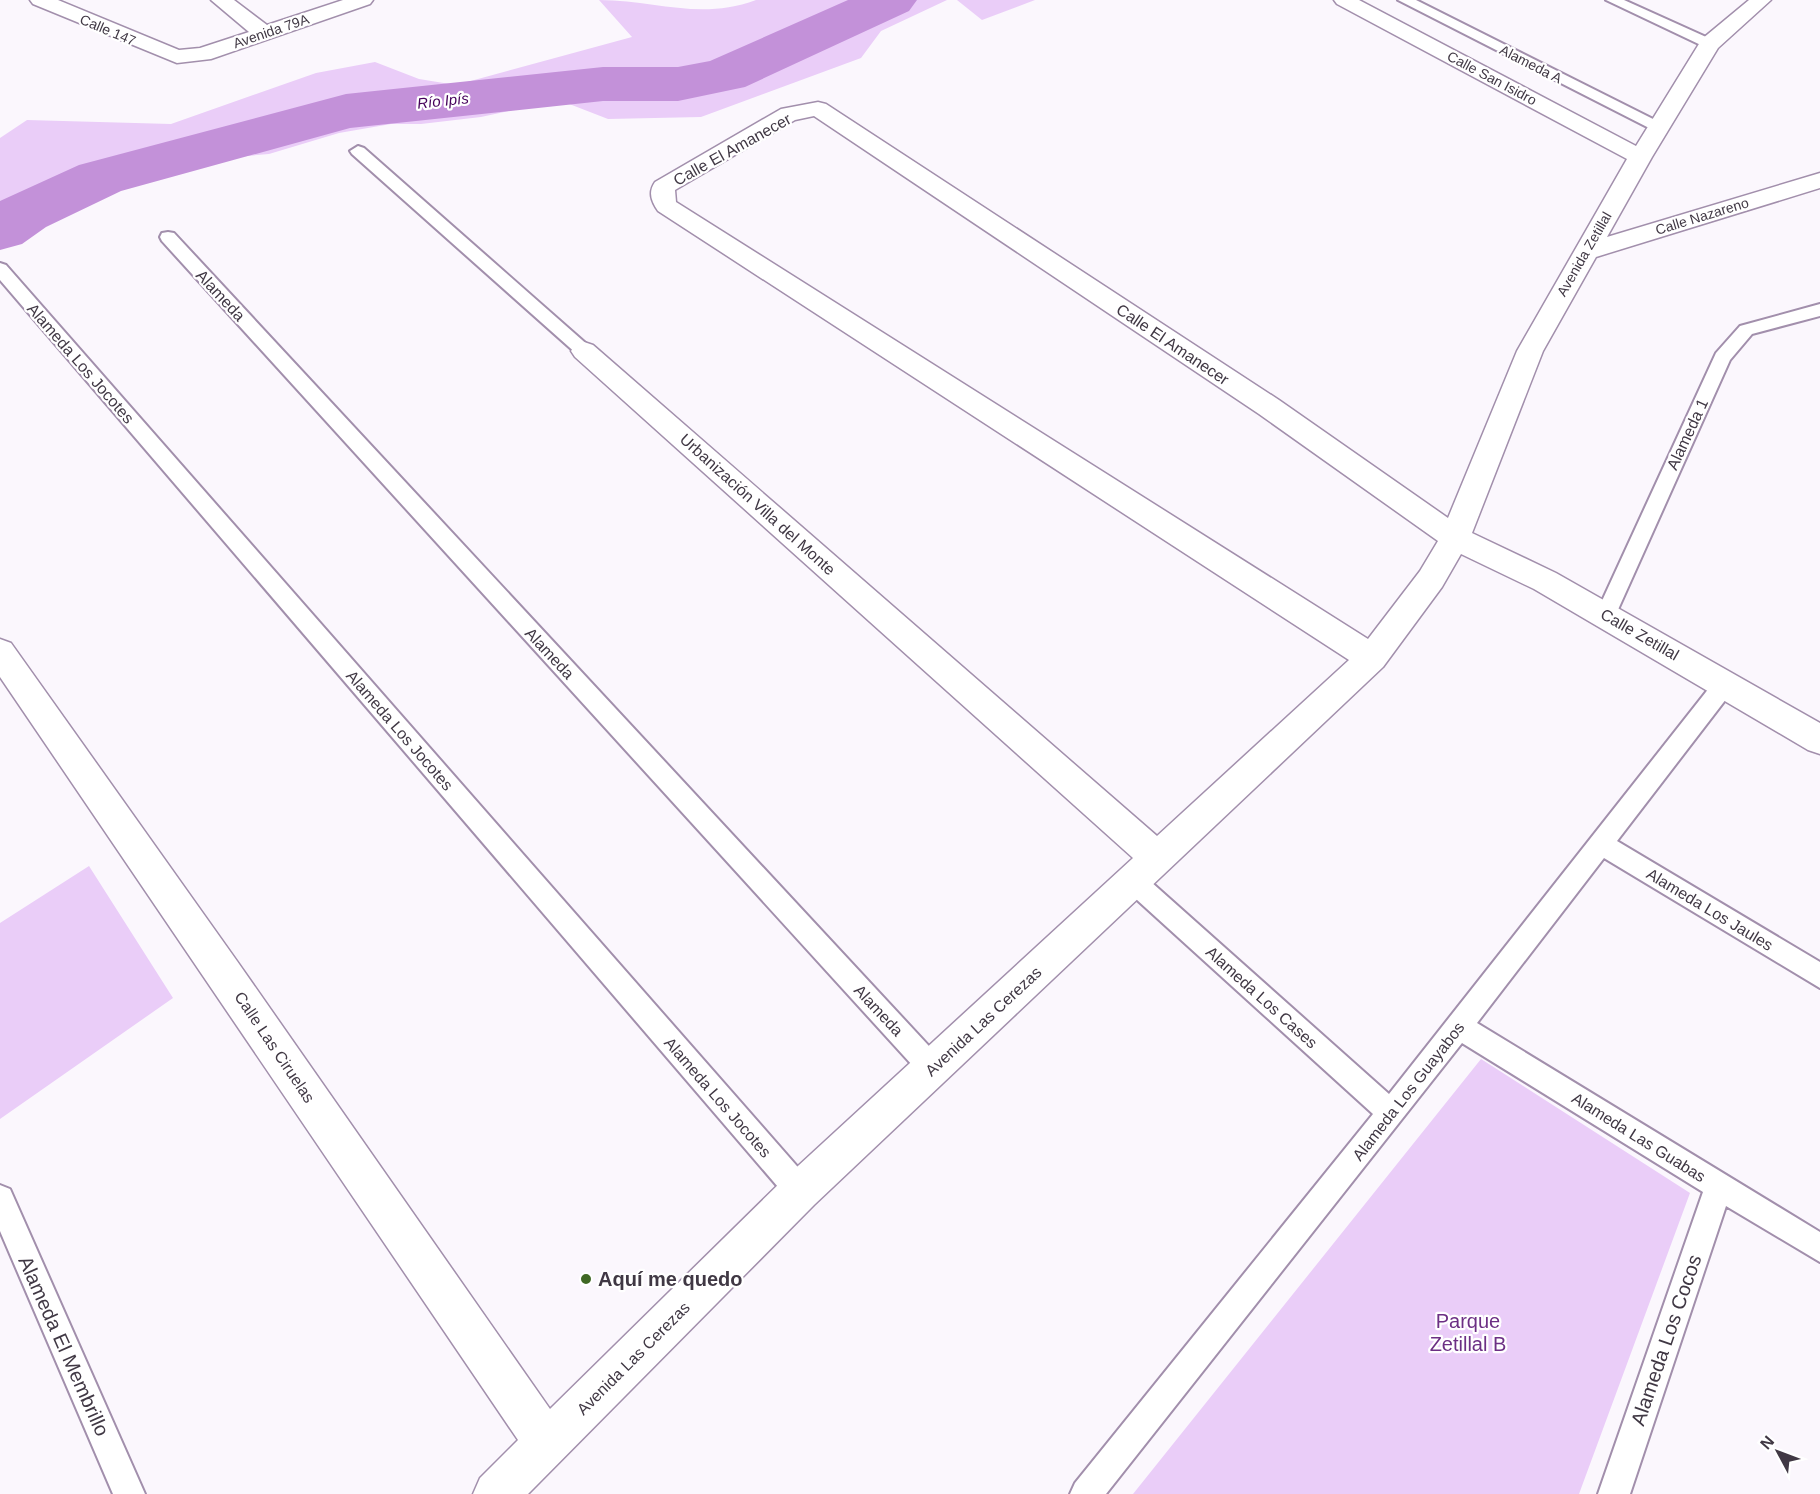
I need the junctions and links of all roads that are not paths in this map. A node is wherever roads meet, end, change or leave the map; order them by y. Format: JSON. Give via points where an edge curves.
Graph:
{"nodes":[{"id":1,"x":40,"y":0,"type":"edge"},
{"id":2,"x":221,"y":0,"type":"edge"},
{"id":3,"x":363,"y":0,"type":"edge"},
{"id":4,"x":1344,"y":0,"type":"edge"},
{"id":5,"x":1405,"y":0,"type":"edge"},
{"id":6,"x":1613,"y":0,"type":"edge"},
{"id":7,"x":1761,"y":0,"type":"edge"},
{"id":8,"x":264,"y":33,"type":"junction"},
{"id":9,"x":1710,"y":44,"type":"junction"},
{"id":10,"x":177,"y":57,"type":"joint"},
{"id":11,"x":1658,"y":127,"type":"junction"},
{"id":12,"x":358,"y":151,"type":"dead end"},
{"id":13,"x":1640,"y":157,"type":"junction"},
{"id":14,"x":1820,"y":180,"type":"edge"},
{"id":15,"x":168,"y":237,"type":"dead end"},
{"id":16,"x":1584,"y":252,"type":"junction"},
{"id":17,"x":0,"y":269,"type":"edge"},
{"id":18,"x":1820,"y":310,"type":"edge"},
{"id":19,"x":584,"y":351,"type":"joint"},
{"id":20,"x":1455,"y":538,"type":"junction"},
{"id":21,"x":1606,"y":614,"type":"junction"},
{"id":22,"x":0,"y":652,"type":"edge"},
{"id":23,"x":1372,"y":658,"type":"junction"},
{"id":24,"x":1725,"y":684,"type":"junction"},
{"id":25,"x":1820,"y":740,"type":"edge"},
{"id":26,"x":1600,"y":843,"type":"junction"},
{"id":27,"x":1145,"y":870,"type":"junction"},
{"id":28,"x":1820,"y":976,"type":"edge"},
{"id":29,"x":1458,"y":1026,"type":"junction"},
{"id":30,"x":932,"y":1068,"type":"junction"},
{"id":31,"x":1391,"y":1113,"type":"junction"},
{"id":32,"x":1719,"y":1186,"type":"junction"},
{"id":33,"x":800,"y":1191,"type":"junction"},
{"id":34,"x":0,"y":1199,"type":"edge"},
{"id":35,"x":1820,"y":1248,"type":"edge"},
{"id":36,"x":547,"y":1444,"type":"junction"},
{"id":37,"x":129,"y":1494,"type":"edge"},
{"id":38,"x":496,"y":1494,"type":"edge"},
{"id":39,"x":1086,"y":1494,"type":"edge"},
{"id":40,"x":1614,"y":1494,"type":"edge"}],
"edges":[{"from":1,"to":10,"type":"street","name":"Calle 147"},
{"from":2,"to":8,"type":"street"},
{"from":3,"to":8,"type":"street","name":"Avenida 79A"},
{"from":4,"to":13,"type":"street","name":"Calle San Isidro"},
{"from":5,"to":11,"type":"lane","name":"Alameda A"},
{"from":6,"to":9,"type":"lane"},
{"from":7,"to":9,"type":"street","name":"Avenida Zetillal"},
{"from":8,"to":10,"type":"street","name":"Avenida 79A","via":[[203,54]]},
{"from":9,"to":11,"type":"street","name":"Avenida Zetillal"},
{"from":11,"to":13,"type":"street","name":"Avenida Zetillal"},
{"from":12,"to":19,"type":"lane","name":"Urbanización Villa del Monte"},
{"from":13,"to":16,"type":"street","name":"Avenida Zetillal"},
{"from":14,"to":16,"type":"street","name":"Calle Nazareno"},
{"from":15,"to":30,"type":"lane","name":"Alameda"},
{"from":16,"to":20,"type":"street","name":"Avenida Zetillal","via":[[1530,351]]},
{"from":17,"to":33,"type":"lane","name":"Alameda Los Jocotes"},
{"from":18,"to":21,"type":"lane","name":"Alameda 1","via":[[1746,330],[1722,357]]},
{"from":19,"to":27,"type":"street","name":"Urbanización Villa del Monte"},
{"from":20,"to":21,"type":"street","name":"Calle Zetillal"},
{"from":20,"to":23,"type":"street","name":"Avenida Las Cerezas","via":[[1431,579]]},
{"from":20,"to":23,"type":"street","name":"Calle El Amanecer","via":[[1269,407],[818,109],[789,114],[663,188],[666,206]]},
{"from":21,"to":24,"type":"street","name":"Calle Zetillal"},
{"from":22,"to":36,"type":"street","name":"Calle Las Ciruelas"},
{"from":23,"to":27,"type":"street","name":"Avenida Las Cerezas"},
{"from":24,"to":25,"type":"street","name":"Calle Zetillal"},
{"from":24,"to":26,"type":"lane","name":"Alameda Los Guayabos"},
{"from":26,"to":28,"type":"lane","name":"Alameda Los Jaules"},
{"from":26,"to":29,"type":"lane","name":"Alameda Los Guayabos"},
{"from":27,"to":30,"type":"street","name":"Avenida Las Cerezas"},
{"from":27,"to":31,"type":"lane","name":"Alameda Los Cases"},
{"from":29,"to":31,"type":"lane","name":"Alameda Los Guayabos"},
{"from":29,"to":32,"type":"lane","name":"Alameda Las Guabas"},
{"from":30,"to":33,"type":"street","name":"Avenida Las Cerezas"},
{"from":31,"to":39,"type":"lane","name":"Alameda Los Guayabos"},
{"from":32,"to":35,"type":"lane","name":"Alameda Las Guabas"},
{"from":32,"to":40,"type":"lane","name":"Alameda Los Cocos"},
{"from":33,"to":36,"type":"street","name":"Avenida Las Cerezas"},
{"from":34,"to":37,"type":"lane","name":"Alameda El Membrillo"},
{"from":36,"to":38,"type":"street","name":"Avenida Las Cerezas"}]}
